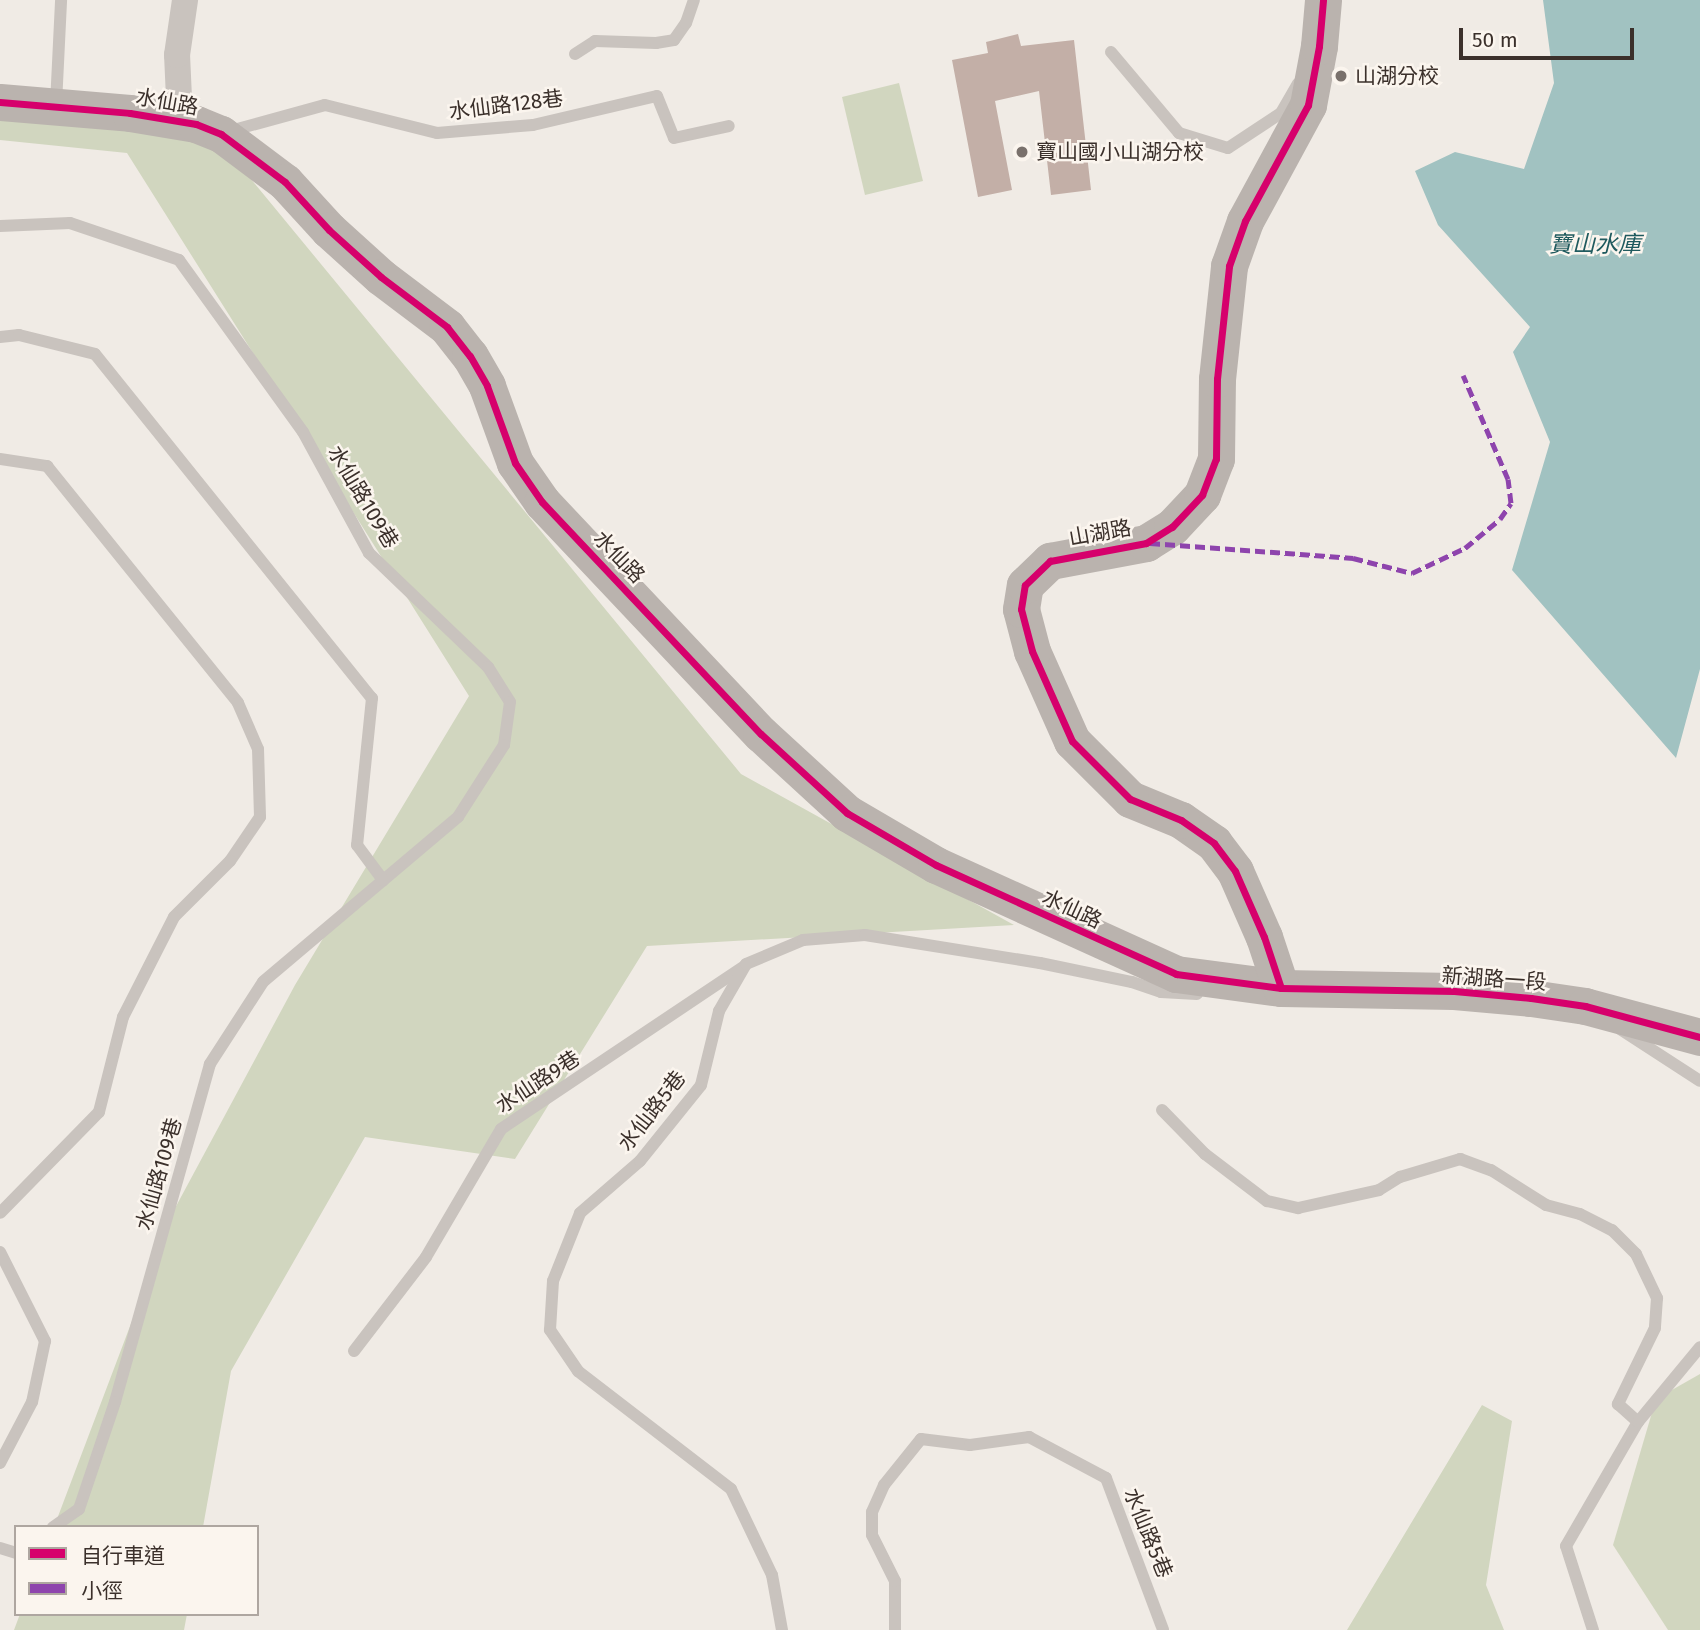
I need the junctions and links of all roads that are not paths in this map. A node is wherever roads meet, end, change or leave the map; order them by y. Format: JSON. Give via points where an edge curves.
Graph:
{"nodes":[{"id":1,"x":61,"y":0,"type":"edge"},
{"id":2,"x":186,"y":0,"type":"edge"},
{"id":3,"x":694,"y":0,"type":"edge"},
{"id":4,"x":1323,"y":0,"type":"edge"},
{"id":5,"x":1320,"y":46,"type":"junction"},
{"id":6,"x":1111,"y":52,"type":"dead end"},
{"id":7,"x":575,"y":54,"type":"dead end"},
{"id":8,"x":0,"y":102,"type":"edge"},
{"id":9,"x":56,"y":107,"type":"junction"},
{"id":10,"x":180,"y":120,"type":"junction"},
{"id":11,"x":729,"y":126,"type":"dead end"},
{"id":12,"x":221,"y":134,"type":"junction"},
{"id":13,"x":0,"y":226,"type":"edge"},
{"id":14,"x":0,"y":337,"type":"edge"},
{"id":15,"x":0,"y":459,"type":"edge"},
{"id":16,"x":383,"y":880,"type":"junction"},
{"id":17,"x":747,"y":964,"type":"junction"},
{"id":18,"x":1281,"y":988,"type":"junction"},
{"id":19,"x":1585,"y":1006,"type":"junction"},
{"id":20,"x":1700,"y":1037,"type":"edge"},
{"id":21,"x":1700,"y":1081,"type":"edge"},
{"id":22,"x":1161,"y":1110,"type":"dead end"},
{"id":23,"x":0,"y":1213,"type":"edge"},
{"id":24,"x":0,"y":1252,"type":"edge"},
{"id":25,"x":1700,"y":1347,"type":"edge"},
{"id":26,"x":354,"y":1351,"type":"dead end"},
{"id":27,"x":1639,"y":1422,"type":"junction"},
{"id":28,"x":0,"y":1463,"type":"edge"},
{"id":29,"x":56,"y":1525,"type":"edge"},
{"id":30,"x":782,"y":1630,"type":"edge"},
{"id":31,"x":895,"y":1630,"type":"edge"},
{"id":32,"x":1163,"y":1630,"type":"edge"},
{"id":33,"x":1593,"y":1630,"type":"edge"}],
"edges":[{"from":1,"to":9,"type":"lane"},
{"from":2,"to":10,"type":"street","via":[[177,55]]},
{"from":3,"to":7,"type":"lane","via":[[674,40],[595,41]]},
{"from":4,"to":5,"type":"street","name":"山湖路"},
{"from":5,"to":6,"type":"lane","via":[[1281,113],[1228,148],[1179,133]]},
{"from":5,"to":18,"type":"street","name":"山湖路","via":[[1307,106],[1245,221],[1229,266],[1217,379],[1216,458],[1202,495],[1172,527],[1146,543],[1050,561],[1025,585],[1021,609],[1032,651],[1072,741],[1130,799],[1181,820],[1214,843],[1235,871]]},
{"from":8,"to":9,"type":"street","name":"水仙路"},
{"from":9,"to":10,"type":"street","name":"水仙路"},
{"from":10,"to":12,"type":"street","name":"水仙路"},
{"from":11,"to":12,"type":"lane","name":"水仙路128巷","via":[[674,138],[657,96],[533,125],[437,133],[326,105]]},
{"from":12,"to":18,"type":"street","name":"水仙路","via":[[285,182],[381,277],[447,327],[481,376],[515,463],[542,502],[761,734],[847,813],[936,865],[1176,974]]},
{"from":13,"to":16,"type":"lane","name":"水仙路109巷","via":[[70,223],[178,260],[303,432],[369,553],[488,667],[510,702],[504,745],[458,817]]},
{"from":14,"to":16,"type":"lane","via":[[19,335],[95,354],[372,698],[357,845]]},
{"from":15,"to":23,"type":"lane","via":[[47,466],[238,703],[258,749],[260,817],[230,861],[174,917],[123,1017],[99,1112]]},
{"from":16,"to":29,"type":"lane","name":"水仙路109巷","via":[[262,982],[210,1064],[115,1402],[79,1509]]},
{"from":17,"to":18,"type":"lane","via":[[803,940],[865,935],[1040,963],[1161,992]]},
{"from":17,"to":26,"type":"lane","name":"水仙路9巷","via":[[501,1129],[426,1257]]},
{"from":17,"to":30,"type":"lane","name":"水仙路5巷","via":[[719,1011],[701,1085],[640,1161],[580,1213],[553,1281],[550,1330],[578,1371],[731,1489],[772,1575]]},
{"from":18,"to":19,"type":"street","name":"新湖路一段","via":[[1454,991]]},
{"from":19,"to":20,"type":"street","name":"新湖路一段"},
{"from":19,"to":21,"type":"lane"},
{"from":22,"to":27,"type":"lane","via":[[1205,1154],[1267,1201],[1298,1208],[1379,1190],[1400,1177],[1460,1159],[1491,1170],[1546,1205],[1580,1214],[1612,1230],[1636,1254],[1657,1298],[1655,1328],[1618,1404]]},
{"from":24,"to":28,"type":"lane","via":[[45,1341],[32,1402]]},
{"from":25,"to":27,"type":"lane"},
{"from":27,"to":33,"type":"lane","via":[[1566,1546]]},
{"from":31,"to":32,"type":"lane","name":"水仙路5巷","via":[[895,1581],[872,1535],[872,1512],[884,1485],[921,1439],[970,1445],[1030,1437],[1106,1478]]}]}
